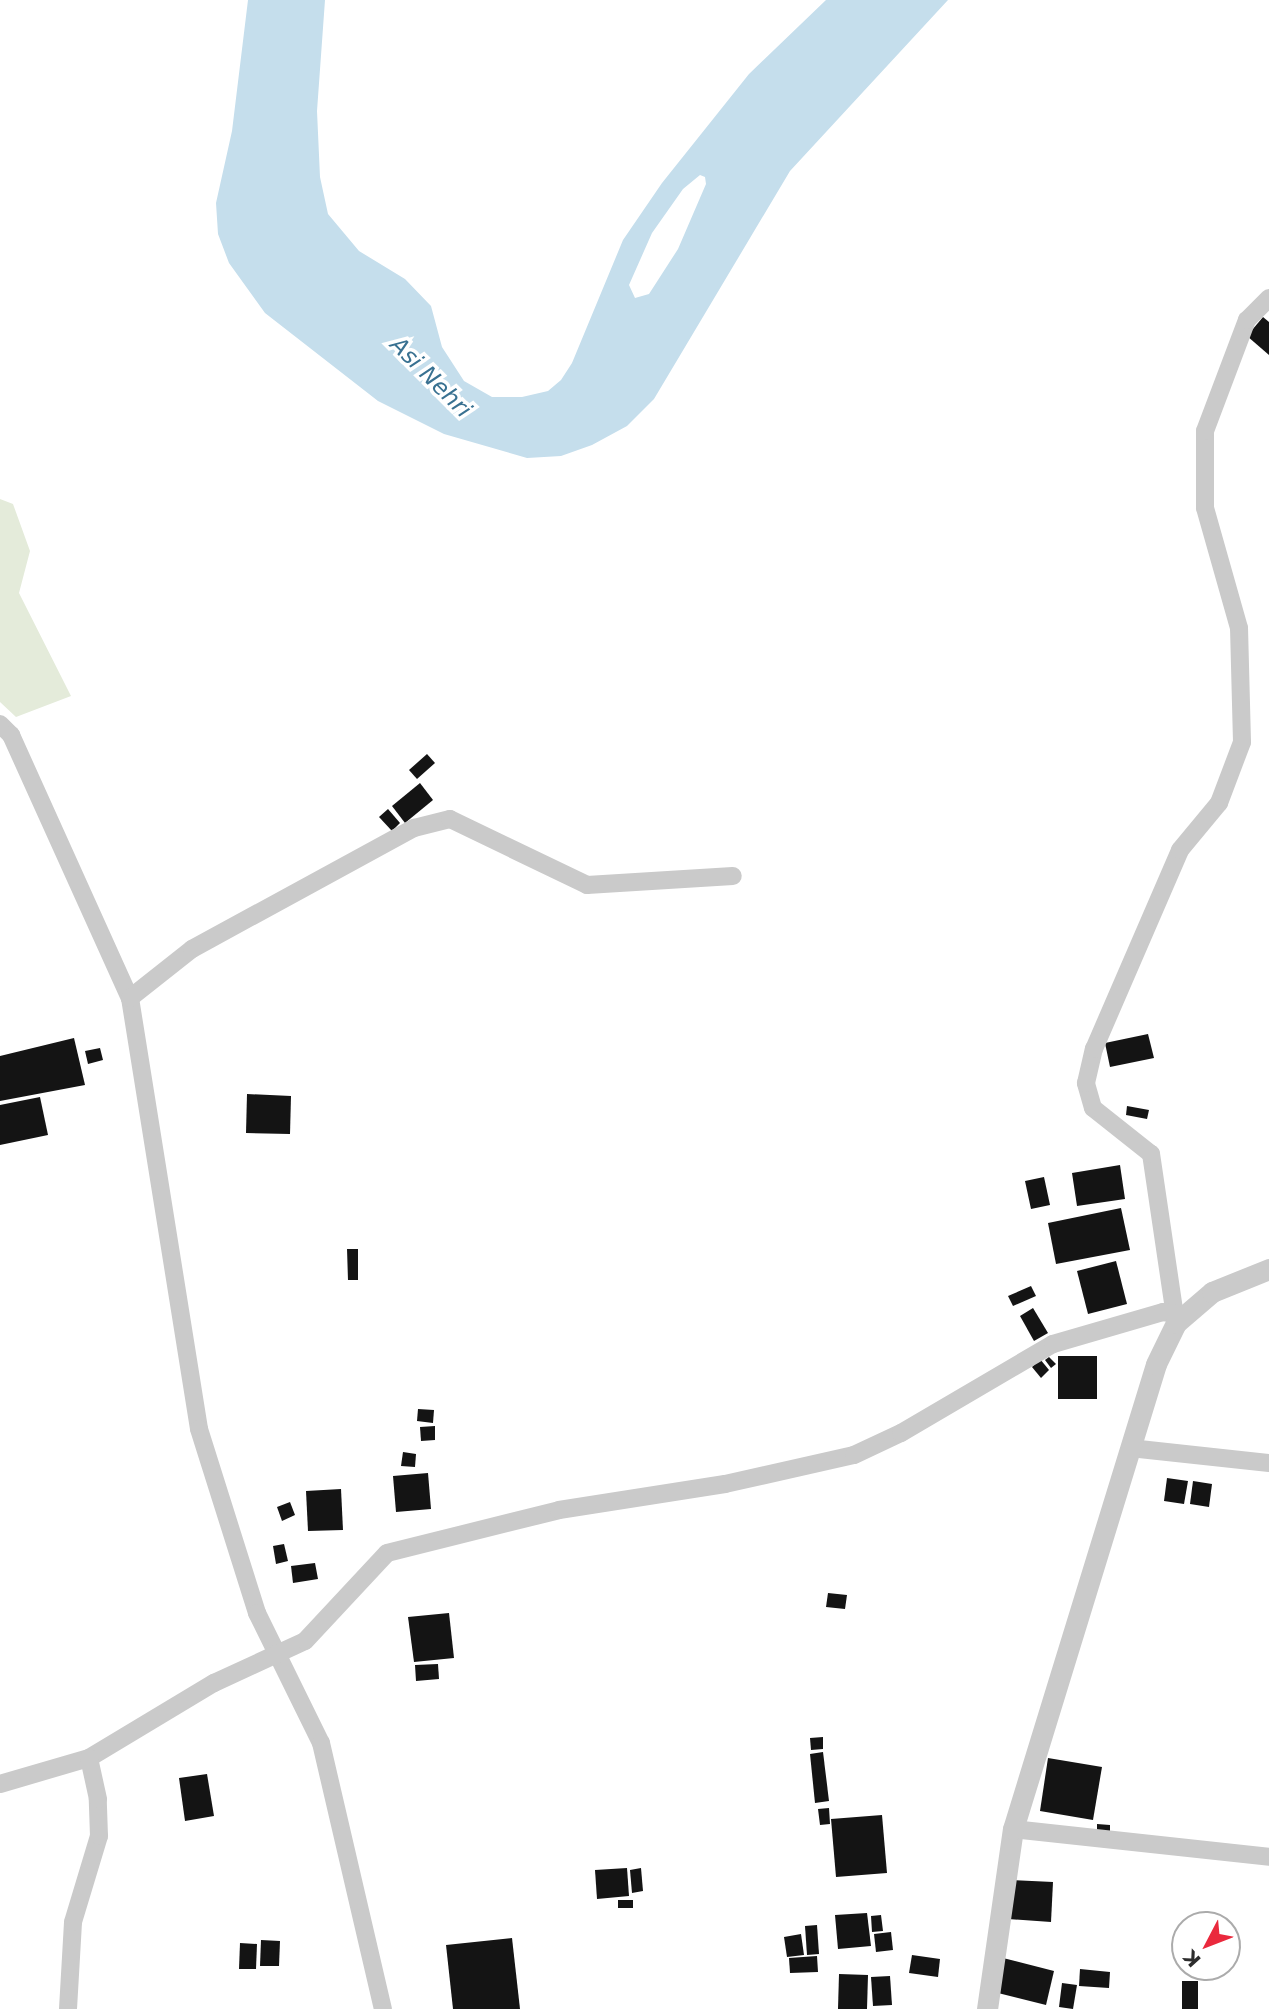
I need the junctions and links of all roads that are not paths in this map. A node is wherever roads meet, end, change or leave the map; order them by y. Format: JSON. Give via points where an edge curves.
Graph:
{"nodes":[{"id":1,"x":1269,"y":298,"type":"edge"},
{"id":2,"x":0,"y":724,"type":"edge"},
{"id":3,"x":733,"y":876,"type":"dead end"},
{"id":4,"x":130,"y":998,"type":"junction"},
{"id":5,"x":1269,"y":1269,"type":"edge"},
{"id":6,"x":1176,"y":1318,"type":"junction"},
{"id":7,"x":1130,"y":1448,"type":"junction"},
{"id":8,"x":1269,"y":1463,"type":"edge"},
{"id":9,"x":278,"y":1655,"type":"junction"},
{"id":10,"x":89,"y":1758,"type":"junction"},
{"id":11,"x":0,"y":1784,"type":"edge"},
{"id":12,"x":1013,"y":1829,"type":"junction"},
{"id":13,"x":1269,"y":1857,"type":"edge"},
{"id":14,"x":68,"y":2009,"type":"edge"},
{"id":15,"x":383,"y":2009,"type":"edge"},
{"id":16,"x":988,"y":2009,"type":"edge"}],
"edges":[{"from":1,"to":6,"type":"street","via":[[1247,320],[1205,431],[1205,508],[1239,628],[1242,742],[1219,803],[1180,850],[1094,1049],[1086,1083],[1093,1108],[1151,1154]]},
{"from":2,"to":4,"type":"street","via":[[11,735]]},
{"from":3,"to":4,"type":"street","via":[[587,886],[450,819],[414,828],[192,949]]},
{"from":4,"to":9,"type":"street","via":[[199,1429],[257,1613]]},
{"from":5,"to":6,"type":"street","via":[[1212,1292]]},
{"from":6,"to":7,"type":"street","via":[[1156,1364]]},
{"from":6,"to":9,"type":"street","via":[[1163,1312],[1053,1344],[901,1433],[853,1455],[725,1484],[559,1510],[387,1553],[305,1641]]},
{"from":7,"to":8,"type":"street"},
{"from":7,"to":12,"type":"street"},
{"from":9,"to":10,"type":"street","via":[[214,1683]]},
{"from":9,"to":15,"type":"street","via":[[321,1744]]},
{"from":10,"to":11,"type":"street"},
{"from":10,"to":14,"type":"street","via":[[98,1798],[99,1836],[73,1922]]},
{"from":12,"to":13,"type":"street"},
{"from":12,"to":16,"type":"street"}]}
